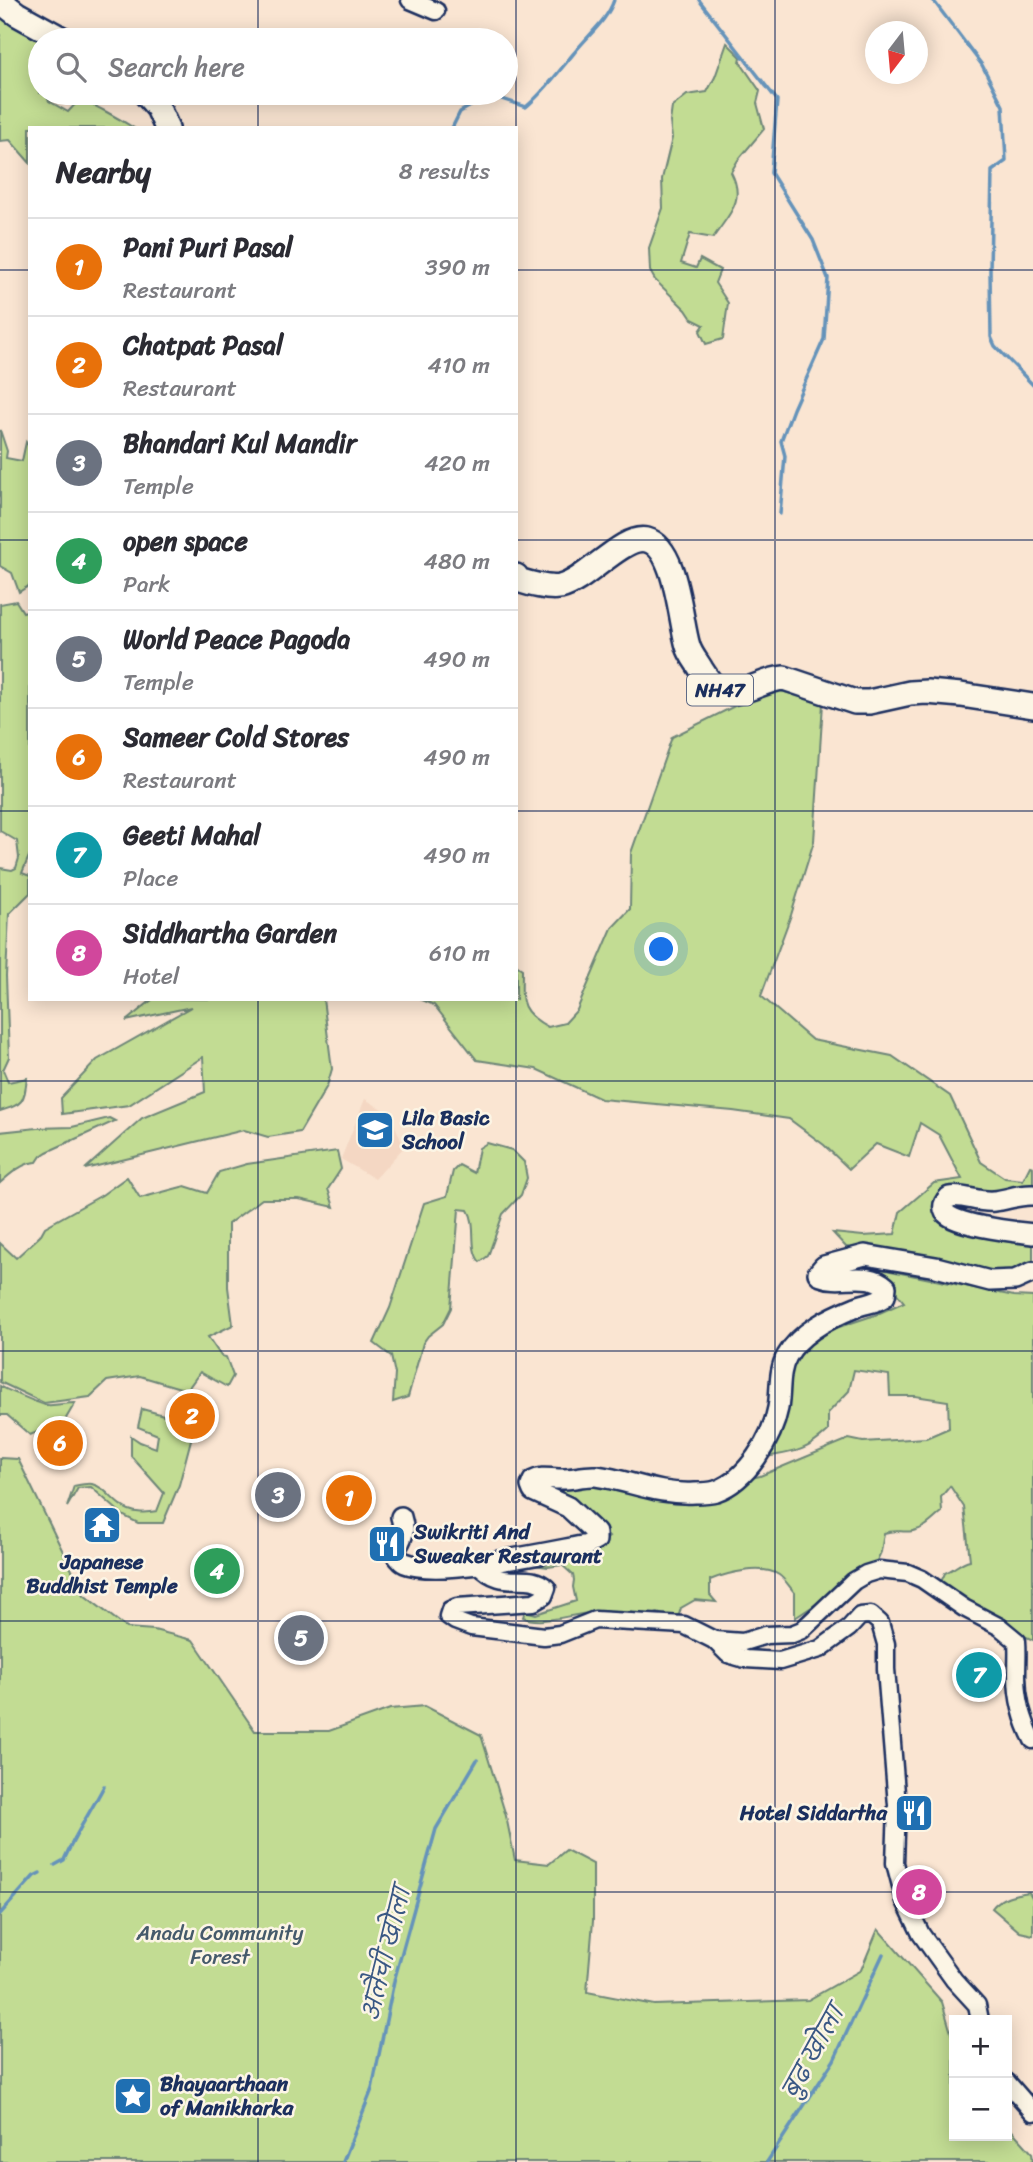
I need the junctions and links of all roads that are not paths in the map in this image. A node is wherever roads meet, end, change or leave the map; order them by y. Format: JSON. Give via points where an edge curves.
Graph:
{"nodes":[{"id":1,"x":410,"y":0,"type":"edge"},
{"id":2,"x":0,"y":1,"type":"edge"},
{"id":3,"x":436,"y":11,"type":"dead end"},
{"id":4,"x":42,"y":28,"type":"edge"},
{"id":5,"x":155,"y":105,"type":"edge"},
{"id":6,"x":166,"y":126,"type":"edge"},
{"id":7,"x":518,"y":580,"type":"edge"},
{"id":8,"x":1033,"y":706,"type":"edge"},
{"id":9,"x":1033,"y":1195,"type":"edge"},
{"id":10,"x":1033,"y":1234,"type":"edge"},
{"id":11,"x":1033,"y":1272,"type":"edge"},
{"id":12,"x":401,"y":1517,"type":"dead end"},
{"id":13,"x":478,"y":1564,"type":"junction"},
{"id":14,"x":714,"y":1640,"type":"junction"},
{"id":15,"x":1033,"y":1740,"type":"edge"},
{"id":16,"x":979,"y":2015,"type":"edge"},
{"id":17,"x":1012,"y":2088,"type":"edge"},
{"id":18,"x":1033,"y":2112,"type":"edge"}],
"edges":[{"from":1,"to":3,"type":"street"},
{"from":2,"to":4,"type":"highway"},
{"from":5,"to":6,"type":"highway"},
{"from":7,"to":8,"type":"highway","number":"NH47","via":[[559,587],[636,540],[646,540],[663,554],[673,579],[688,648],[707,678],[721,690],[736,692],[784,678],[855,702],[927,692]]},
{"from":9,"to":10,"type":"main road","via":[[994,1201],[956,1195],[949,1197],[943,1208],[953,1218],[977,1225]]},
{"from":11,"to":13,"type":"main road","via":[[1014,1280],[990,1281],[865,1255],[824,1266],[818,1273],[829,1279],[878,1280],[886,1287],[885,1296],[816,1328],[790,1351],[767,1439],[731,1483],[709,1493],[679,1494],[592,1476],[541,1478],[533,1481],[533,1491],[568,1507],[596,1532],[596,1540]]},
{"from":12,"to":13,"type":"main road","via":[[405,1528],[394,1551],[402,1562],[415,1566]]},
{"from":13,"to":14,"type":"street","via":[[488,1575],[539,1581],[547,1588],[534,1602],[450,1610],[448,1616],[471,1627],[544,1636],[595,1620],[684,1625]]},
{"from":14,"to":15,"type":"street","via":[[743,1642],[792,1634],[866,1574],[879,1570],[908,1573],[1000,1627],[1017,1642],[1020,1705]]},
{"from":14,"to":16,"type":"street","via":[[729,1654],[780,1661],[820,1649],[860,1616],[871,1615],[880,1623],[886,1644],[897,1805],[895,1863],[905,1901],[921,1934],[977,2005]]},
{"from":17,"to":18,"type":"street"}]}
